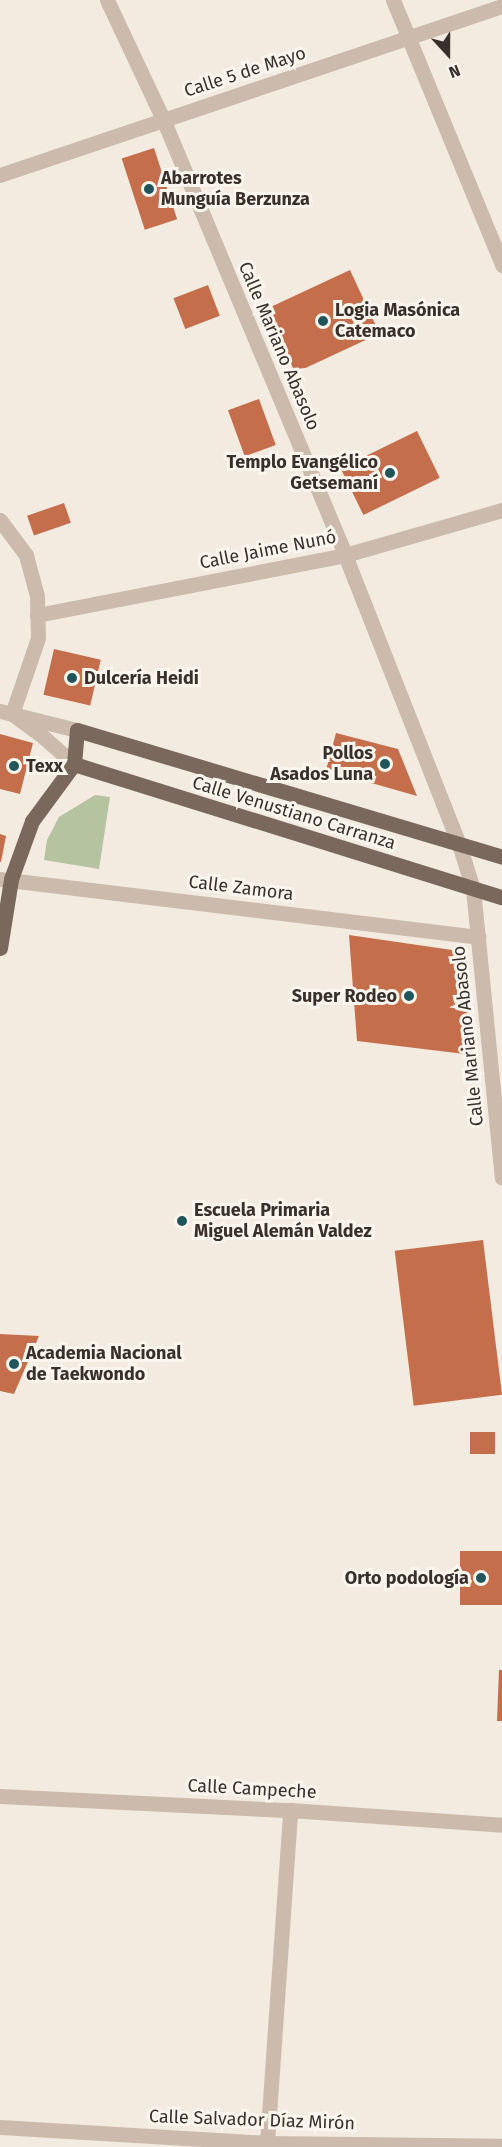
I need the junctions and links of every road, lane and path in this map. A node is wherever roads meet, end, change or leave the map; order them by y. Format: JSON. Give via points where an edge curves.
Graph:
{"nodes":[{"id":1,"x":107,"y":0,"type":"edge"},
{"id":2,"x":393,"y":0,"type":"edge"},
{"id":3,"x":502,"y":6,"type":"edge"},
{"id":4,"x":408,"y":39,"type":"junction"},
{"id":5,"x":163,"y":119,"type":"junction"},
{"id":6,"x":0,"y":174,"type":"edge"},
{"id":7,"x":502,"y":265,"type":"edge"},
{"id":8,"x":502,"y":510,"type":"edge"},
{"id":9,"x":0,"y":520,"type":"edge"},
{"id":10,"x":345,"y":555,"type":"junction"},
{"id":11,"x":37,"y":615,"type":"junction"},
{"id":12,"x":6,"y":713,"type":"edge"},
{"id":13,"x":77,"y":730,"type":"junction"},
{"id":14,"x":74,"y":764,"type":"junction"},
{"id":15,"x":459,"y":844,"type":"junction"},
{"id":16,"x":502,"y":857,"type":"edge"},
{"id":17,"x":6,"y":879,"type":"edge"},
{"id":18,"x":473,"y":889,"type":"junction"},
{"id":19,"x":502,"y":897,"type":"edge"},
{"id":20,"x":478,"y":937,"type":"junction"},
{"id":21,"x":0,"y":948,"type":"edge"},
{"id":22,"x":502,"y":1178,"type":"edge"},
{"id":23,"x":0,"y":1796,"type":"edge"},
{"id":24,"x":290,"y":1810,"type":"junction"},
{"id":25,"x":502,"y":1826,"type":"edge"},
{"id":26,"x":0,"y":2127,"type":"edge"},
{"id":27,"x":267,"y":2143,"type":"junction"},
{"id":28,"x":502,"y":2146,"type":"edge"}],
"edges":[{"from":1,"to":5,"type":"street","name":"Calle Mariano Abasolo"},
{"from":2,"to":4,"type":"street"},
{"from":3,"to":4,"type":"street","name":"Calle 5 de Mayo"},
{"from":4,"to":5,"type":"street","name":"Calle 5 de Mayo"},
{"from":4,"to":7,"type":"street"},
{"from":5,"to":6,"type":"street","name":"Calle 5 de Mayo"},
{"from":5,"to":10,"type":"street","name":"Calle Mariano Abasolo"},
{"from":8,"to":10,"type":"street","name":"Calle Jaime Nunó"},
{"from":9,"to":11,"type":"street","via":[[26,555],[37,596]]},
{"from":10,"to":11,"type":"street","name":"Calle Jaime Nunó"},
{"from":10,"to":15,"type":"street","name":"Calle Mariano Abasolo"},
{"from":11,"to":12,"type":"street","via":[[38,638]]},
{"from":12,"to":13,"type":"street"},
{"from":12,"to":14,"type":"street","via":[[40,734]]},
{"from":13,"to":14,"type":"main road"},
{"from":13,"to":15,"type":"main road","name":"Calle Venustiano Carranza"},
{"from":14,"to":17,"type":"main road","via":[[32,821]]},
{"from":14,"to":18,"type":"main road","name":"Calle Venustiano Carranza"},
{"from":15,"to":16,"type":"main road","name":"Calle Venustiano Carranza"},
{"from":15,"to":18,"type":"street","name":"Calle Mariano Abasolo"},
{"from":17,"to":20,"type":"street","name":"Calle Zamora"},
{"from":17,"to":21,"type":"main road"},
{"from":18,"to":19,"type":"main road","name":"Calle Venustiano Carranza"},
{"from":18,"to":20,"type":"street","name":"Calle Mariano Abasolo"},
{"from":20,"to":22,"type":"street","name":"Calle Mariano Abasolo"},
{"from":23,"to":24,"type":"street","name":"Calle Campeche"},
{"from":24,"to":25,"type":"street","name":"Calle Campeche"},
{"from":24,"to":27,"type":"street"},
{"from":26,"to":27,"type":"street","name":"Calle Salvador Díaz Mirón"},
{"from":27,"to":28,"type":"street","name":"Calle Salvador Díaz Mirón"}]}
